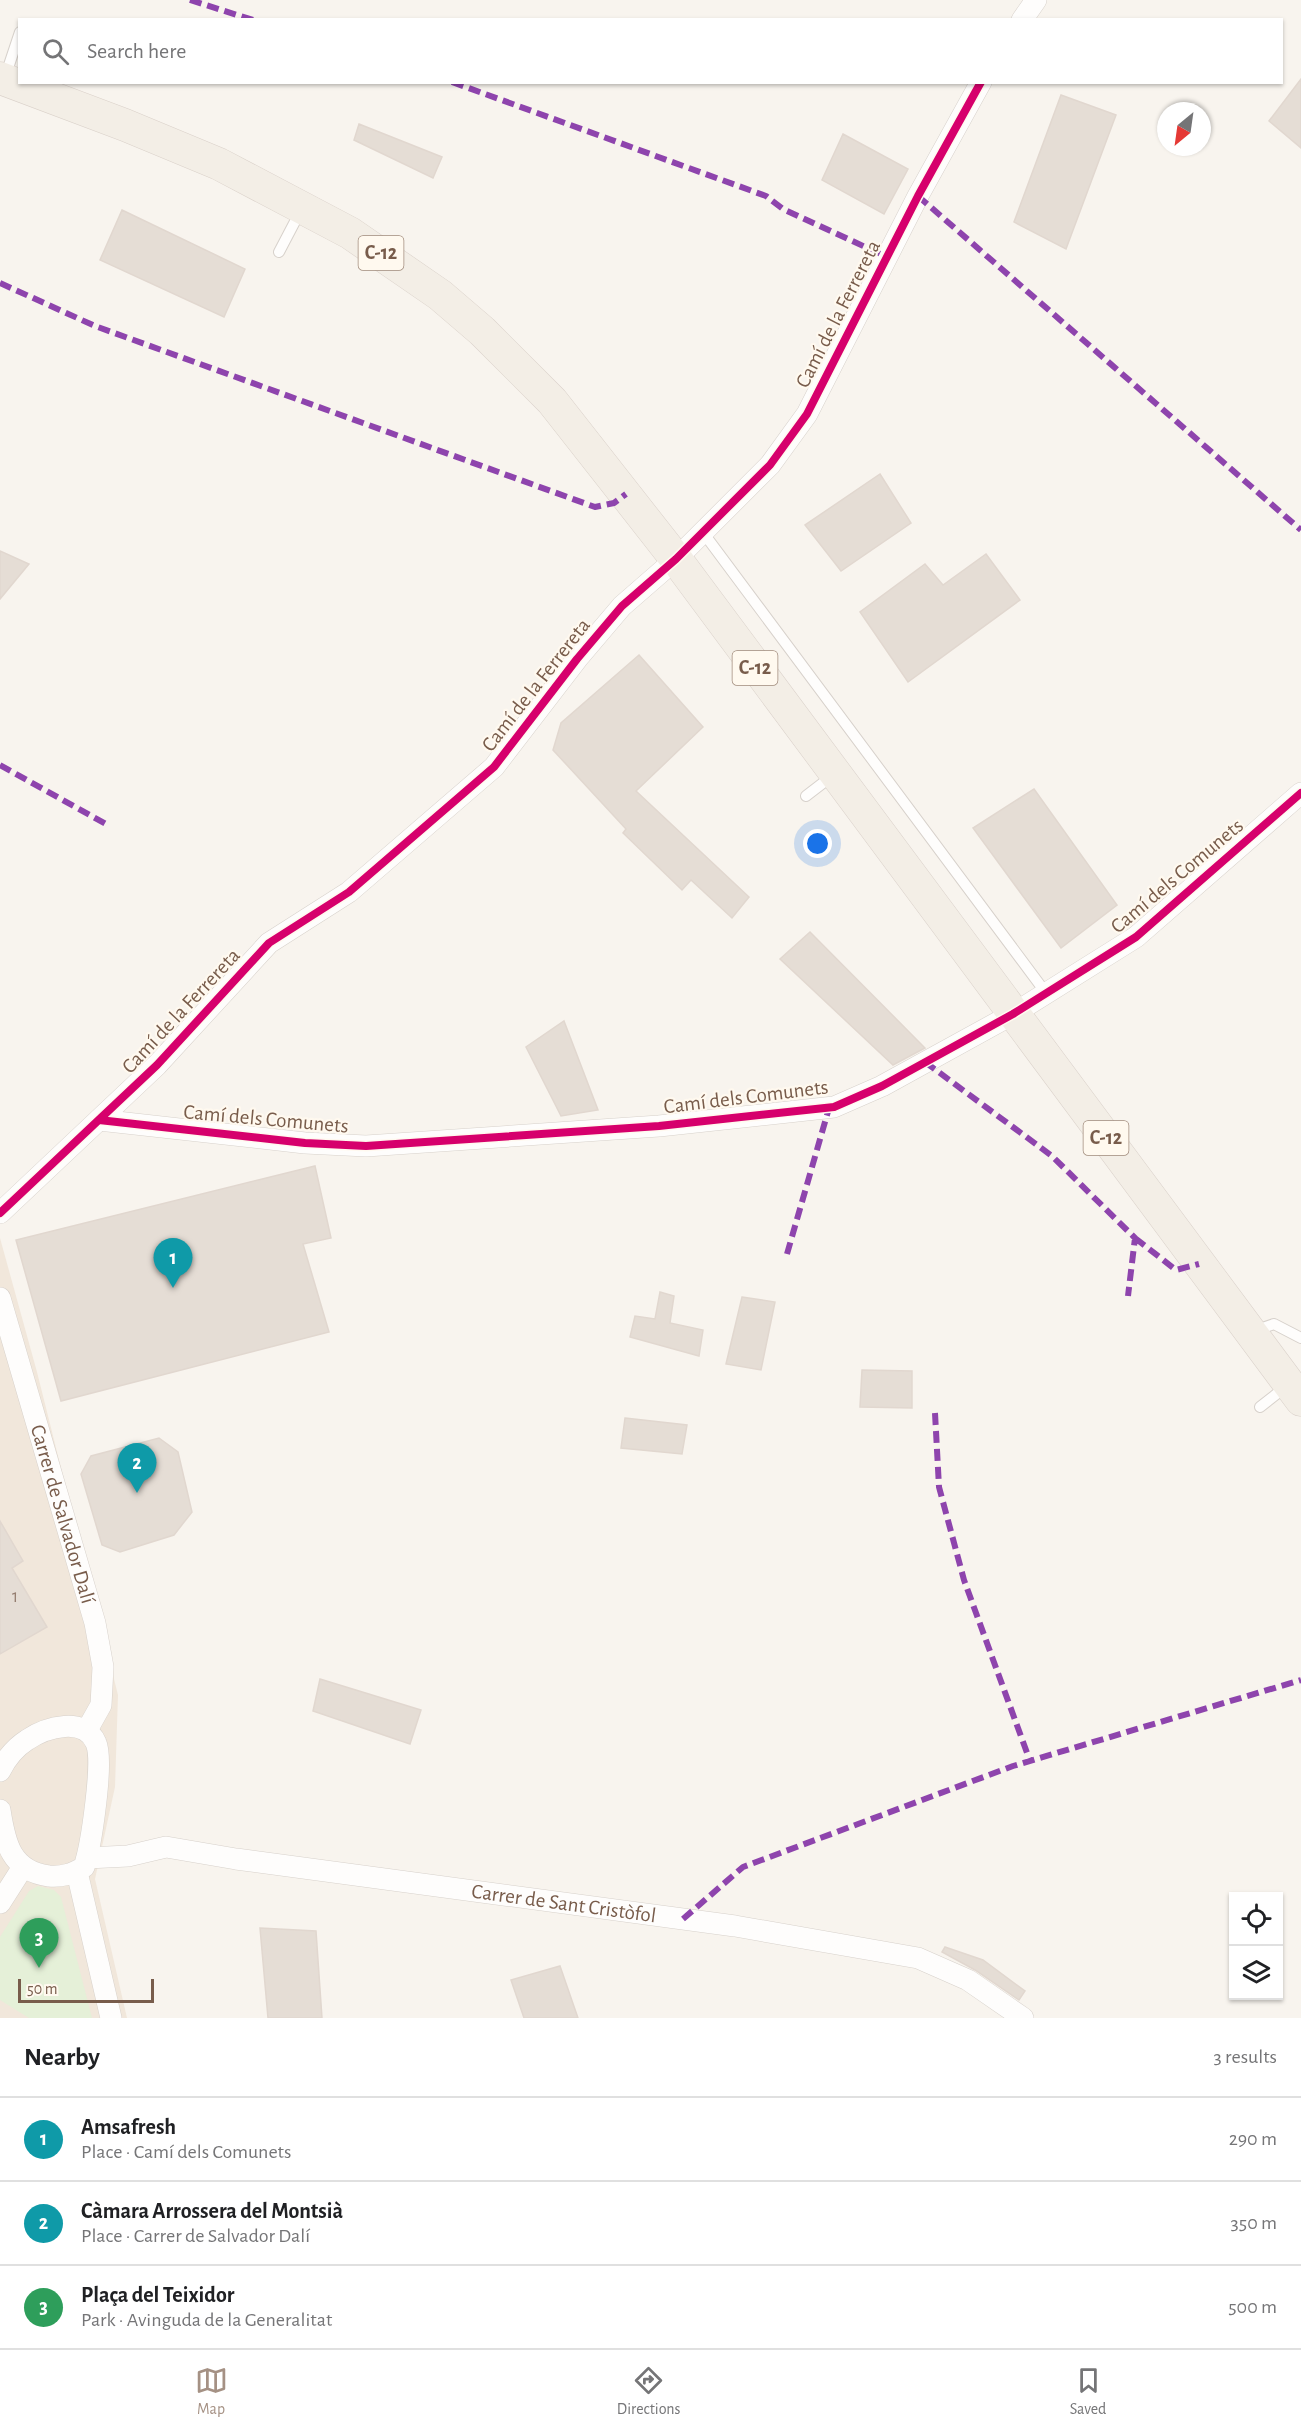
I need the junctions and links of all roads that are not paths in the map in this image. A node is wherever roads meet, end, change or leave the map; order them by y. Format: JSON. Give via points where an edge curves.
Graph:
{"nodes":[{"id":1,"x":1036,"y":0,"type":"edge"},
{"id":2,"x":1023,"y":18,"type":"edge"},
{"id":3,"x":18,"y":39,"type":"edge"},
{"id":4,"x":6,"y":83,"type":"edge"},
{"id":5,"x":980,"y":84,"type":"edge"},
{"id":6,"x":303,"y":206,"type":"junction"},
{"id":7,"x":279,"y":252,"type":"dead end"},
{"id":8,"x":702,"y":531,"type":"junction"},
{"id":9,"x":676,"y":560,"type":"junction"},
{"id":10,"x":835,"y":774,"type":"junction"},
{"id":11,"x":1301,"y":794,"type":"edge"},
{"id":12,"x":806,"y":796,"type":"dead end"},
{"id":13,"x":1046,"y":993,"type":"junction"},
{"id":14,"x":1013,"y":1014,"type":"junction"},
{"id":15,"x":99,"y":1120,"type":"junction"},
{"id":16,"x":0,"y":1213,"type":"edge"},
{"id":17,"x":0,"y":1298,"type":"edge"},
{"id":18,"x":1250,"y":1332,"type":"junction"},
{"id":19,"x":1301,"y":1338,"type":"edge"},
{"id":20,"x":1295,"y":1392,"type":"edge"},
{"id":21,"x":1260,"y":1407,"type":"dead end"},
{"id":22,"x":87,"y":1730,"type":"junction"},
{"id":23,"x":0,"y":1771,"type":"edge"},
{"id":24,"x":0,"y":1810,"type":"edge"},
{"id":25,"x":82,"y":1865,"type":"junction"},
{"id":26,"x":22,"y":1867,"type":"junction"},
{"id":27,"x":0,"y":1903,"type":"edge"},
{"id":28,"x":111,"y":2018,"type":"edge"},
{"id":29,"x":1023,"y":2018,"type":"edge"}],
"edges":[{"from":1,"to":2,"type":"street"},
{"from":3,"to":4,"type":"lane"},
{"from":4,"to":6,"type":"main road","number":"C-12","via":[[125,125],[219,164]]},
{"from":5,"to":8,"type":"street","name":"Camí de la Ferrereta","via":[[807,414],[770,465]]},
{"from":6,"to":7,"type":"lane"},
{"from":6,"to":9,"type":"main road","number":"C-12","via":[[392,260],[482,331],[552,401]]},
{"from":8,"to":9,"type":"street","name":"Camí de la Ferrereta"},
{"from":8,"to":13,"type":"lane"},
{"from":9,"to":10,"type":"main road","number":"C-12"},
{"from":9,"to":15,"type":"street","name":"Camí de la Ferrereta","via":[[622,606],[494,767],[349,892],[269,943],[157,1065]]},
{"from":10,"to":12,"type":"lane"},
{"from":10,"to":14,"type":"main road","number":"C-12"},
{"from":11,"to":13,"type":"street","name":"Camí dels Comunets","via":[[1137,937]]},
{"from":13,"to":14,"type":"street","name":"Camí dels Comunets"},
{"from":14,"to":15,"type":"street","name":"Camí dels Comunets","via":[[882,1086],[829,1108],[659,1126],[366,1146]]},
{"from":14,"to":18,"type":"main road","number":"C-12"},
{"from":15,"to":16,"type":"street","name":"Camí de la Ferrereta"},
{"from":17,"to":22,"type":"street","name":"Carrer de Salvador Dalí","via":[[94,1623],[103,1667],[101,1705]]},
{"from":18,"to":19,"type":"lane","via":[[1274,1324]]},
{"from":18,"to":20,"type":"main road","number":"C-12"},
{"from":20,"to":21,"type":"lane"},
{"from":22,"to":23,"type":"street","via":[[70,1726],[27,1740],[7,1758]]},
{"from":22,"to":25,"type":"street","via":[[97,1744],[99,1765]]},
{"from":24,"to":26,"type":"street","via":[[7,1842]]},
{"from":25,"to":26,"type":"street","name":"Carrer de Sant Cristòfol","via":[[61,1877]]},
{"from":25,"to":28,"type":"street"},
{"from":25,"to":29,"type":"street","name":"Carrer de Sant Cristòfol","via":[[166,1847],[725,1925],[918,1958],[993,1995]]},
{"from":26,"to":27,"type":"street"}]}
